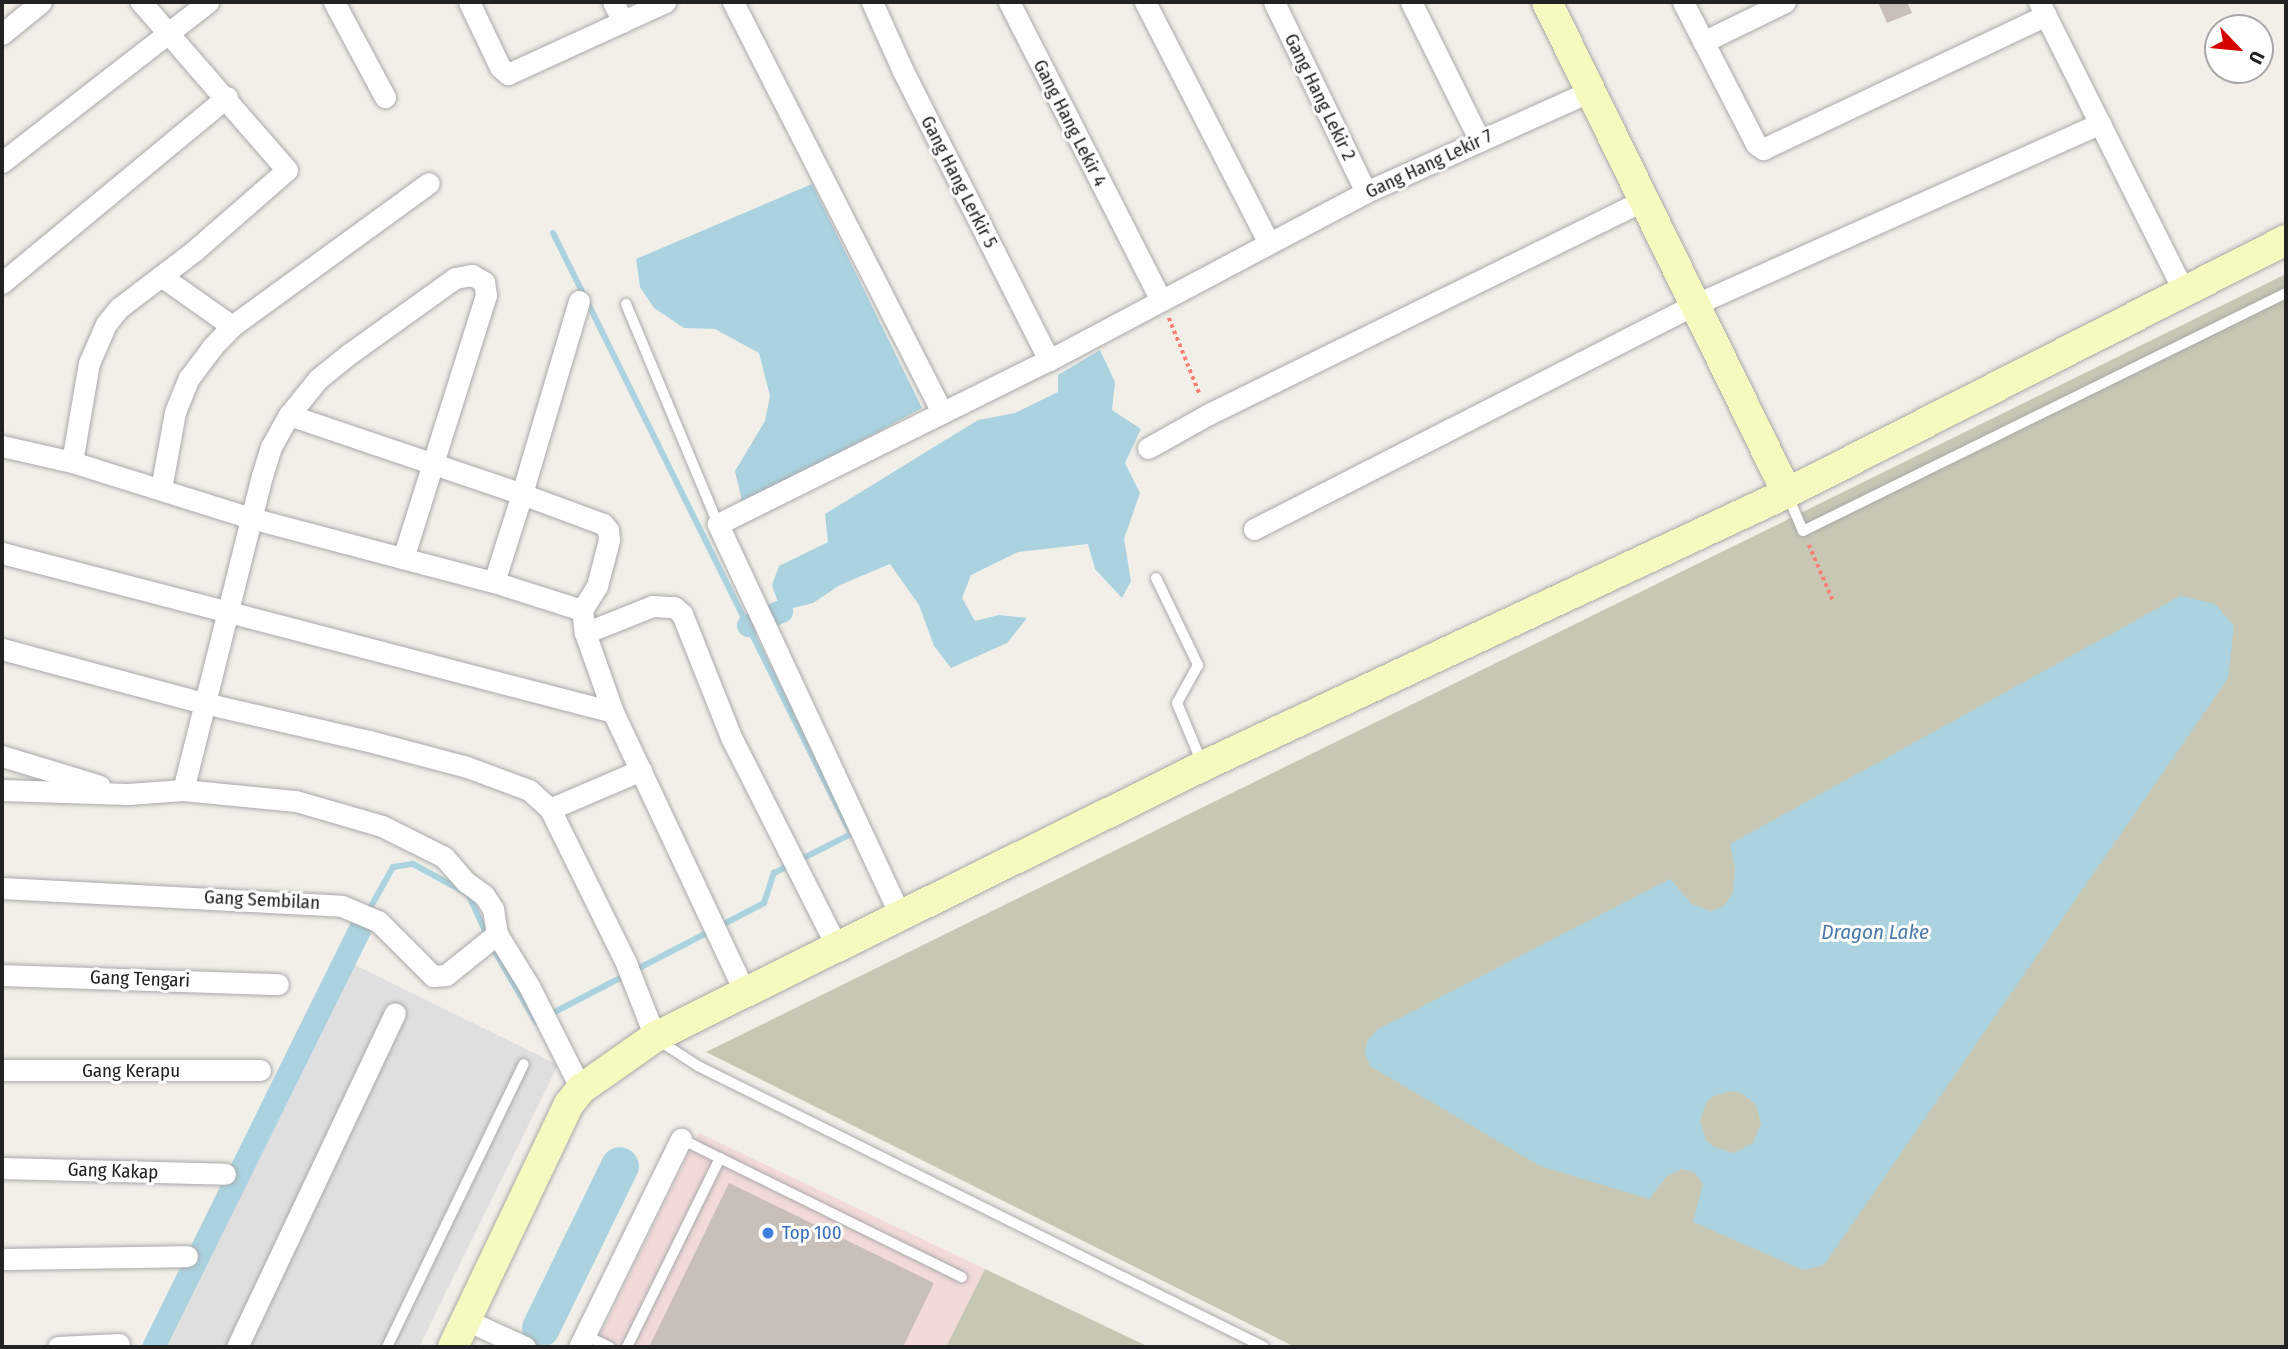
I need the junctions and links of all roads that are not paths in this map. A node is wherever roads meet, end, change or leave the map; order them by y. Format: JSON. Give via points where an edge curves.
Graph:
{"nodes":[{"id":1,"x":41,"y":2,"type":"edge"},
{"id":2,"x":141,"y":2,"type":"edge"},
{"id":3,"x":208,"y":2,"type":"edge"},
{"id":4,"x":334,"y":2,"type":"edge"},
{"id":5,"x":469,"y":2,"type":"edge"},
{"id":6,"x":613,"y":2,"type":"edge"},
{"id":7,"x":665,"y":2,"type":"edge"},
{"id":8,"x":733,"y":2,"type":"edge"},
{"id":9,"x":872,"y":2,"type":"edge"},
{"id":10,"x":1009,"y":2,"type":"edge"},
{"id":11,"x":1145,"y":2,"type":"edge"},
{"id":12,"x":1274,"y":2,"type":"edge"},
{"id":13,"x":1411,"y":2,"type":"edge"},
{"id":14,"x":1547,"y":2,"type":"edge"},
{"id":15,"x":1683,"y":2,"type":"edge"},
{"id":16,"x":1786,"y":2,"type":"edge"},
{"id":17,"x":2042,"y":9,"type":"edge"},
{"id":18,"x":623,"y":22,"type":"junction"},
{"id":19,"x":168,"y":32,"type":"junction"},
{"id":20,"x":2,"y":34,"type":"edge"},
{"id":21,"x":1703,"y":43,"type":"junction"},
{"id":22,"x":1591,"y":91,"type":"junction"},
{"id":23,"x":227,"y":97,"type":"junction"},
{"id":24,"x":385,"y":97,"type":"dead end"},
{"id":25,"x":2100,"y":123,"type":"junction"},
{"id":26,"x":1480,"y":141,"type":"junction"},
{"id":27,"x":2,"y":162,"type":"edge"},
{"id":28,"x":429,"y":183,"type":"dead end"},
{"id":29,"x":1366,"y":192,"type":"junction"},
{"id":30,"x":1644,"y":200,"type":"junction"},
{"id":31,"x":2286,"y":240,"type":"edge"},
{"id":32,"x":1268,"y":242,"type":"junction"},
{"id":33,"x":161,"y":276,"type":"junction"},
{"id":34,"x":2,"y":283,"type":"edge"},
{"id":35,"x":2185,"y":293,"type":"junction"},
{"id":36,"x":2286,"y":293,"type":"edge"},
{"id":37,"x":1161,"y":300,"type":"junction"},
{"id":38,"x":579,"y":301,"type":"dead end"},
{"id":39,"x":626,"y":304,"type":"dead end"},
{"id":40,"x":1694,"y":305,"type":"junction"},
{"id":41,"x":232,"y":326,"type":"junction"},
{"id":42,"x":1049,"y":360,"type":"junction"},
{"id":43,"x":943,"y":413,"type":"junction"},
{"id":44,"x":289,"y":415,"type":"junction"},
{"id":45,"x":2,"y":446,"type":"edge"},
{"id":46,"x":1148,"y":448,"type":"dead end"},
{"id":47,"x":72,"y":462,"type":"junction"},
{"id":48,"x":430,"y":465,"type":"junction"},
{"id":49,"x":161,"y":489,"type":"junction"},
{"id":50,"x":1787,"y":493,"type":"junction"},
{"id":51,"x":522,"y":494,"type":"junction"},
{"id":52,"x":251,"y":518,"type":"junction"},
{"id":53,"x":718,"y":524,"type":"junction"},
{"id":54,"x":1254,"y":528,"type":"dead end"},
{"id":55,"x":2,"y":553,"type":"edge"},
{"id":56,"x":403,"y":558,"type":"junction"},
{"id":57,"x":1156,"y":578,"type":"dead end"},
{"id":58,"x":494,"y":582,"type":"junction"},
{"id":59,"x":582,"y":610,"type":"junction"},
{"id":60,"x":227,"y":614,"type":"junction"},
{"id":61,"x":585,"y":633,"type":"junction"},
{"id":62,"x":2,"y":649,"type":"edge"},
{"id":63,"x":204,"y":703,"type":"junction"},
{"id":64,"x":613,"y":712,"type":"junction"},
{"id":65,"x":2,"y":756,"type":"edge"},
{"id":66,"x":1203,"y":766,"type":"junction"},
{"id":67,"x":641,"y":770,"type":"junction"},
{"id":68,"x":2,"y":790,"type":"edge"},
{"id":69,"x":183,"y":790,"type":"junction"},
{"id":70,"x":128,"y":794,"type":"junction"},
{"id":71,"x":550,"y":809,"type":"junction"},
{"id":72,"x":2,"y":888,"type":"edge"},
{"id":73,"x":901,"y":917,"type":"junction"},
{"id":74,"x":491,"y":939,"type":"junction"},
{"id":75,"x":837,"y":947,"type":"junction"},
{"id":76,"x":2,"y":975,"type":"edge"},
{"id":77,"x":278,"y":984,"type":"dead end"},
{"id":78,"x":745,"y":992,"type":"junction"},
{"id":79,"x":395,"y":1013,"type":"dead end"},
{"id":80,"x":655,"y":1037,"type":"junction"},
{"id":81,"x":524,"y":1064,"type":"dead end"},
{"id":82,"x":2,"y":1070,"type":"edge"},
{"id":83,"x":260,"y":1070,"type":"dead end"},
{"id":84,"x":581,"y":1089,"type":"junction"},
{"id":85,"x":681,"y":1139,"type":"joint"},
{"id":86,"x":720,"y":1158,"type":"junction"},
{"id":87,"x":2,"y":1168,"type":"edge"},
{"id":88,"x":225,"y":1174,"type":"dead end"},
{"id":89,"x":187,"y":1256,"type":"dead end"},
{"id":90,"x":2,"y":1259,"type":"edge"},
{"id":91,"x":962,"y":1277,"type":"dead end"},
{"id":92,"x":459,"y":1340,"type":"edge"},
{"id":93,"x":582,"y":1341,"type":"edge"},
{"id":94,"x":118,"y":1344,"type":"dead end"},
{"id":95,"x":58,"y":1347,"type":"edge"},
{"id":96,"x":237,"y":1347,"type":"edge"},
{"id":97,"x":387,"y":1347,"type":"edge"},
{"id":98,"x":525,"y":1347,"type":"edge"},
{"id":99,"x":610,"y":1347,"type":"edge"},
{"id":100,"x":627,"y":1347,"type":"edge"},
{"id":101,"x":1264,"y":1347,"type":"edge"}],
"edges":[{"from":1,"to":20,"type":"street"},
{"from":2,"to":19,"type":"street"},
{"from":3,"to":19,"type":"street"},
{"from":4,"to":24,"type":"street"},
{"from":5,"to":18,"type":"street","via":[[500,67],[508,74]]},
{"from":6,"to":18,"type":"street"},
{"from":7,"to":18,"type":"street"},
{"from":8,"to":43,"type":"street"},
{"from":9,"to":42,"type":"street","name":"Gang Hang Lerkir 5"},
{"from":10,"to":37,"type":"street","name":"Gang Hang Lekir 4"},
{"from":11,"to":32,"type":"street"},
{"from":12,"to":29,"type":"street","name":"Gang Hang Lekir 2"},
{"from":13,"to":26,"type":"street"},
{"from":14,"to":22,"type":"main road"},
{"from":15,"to":21,"type":"street"},
{"from":16,"to":21,"type":"street"},
{"from":17,"to":21,"type":"street","via":[[1763,149],[1756,144]]},
{"from":17,"to":25,"type":"street"},
{"from":19,"to":23,"type":"street"},
{"from":19,"to":27,"type":"street"},
{"from":22,"to":26,"type":"street","name":"Gang Hang Lekir 7"},
{"from":22,"to":30,"type":"main road"},
{"from":23,"to":33,"type":"street","via":[[287,170]]},
{"from":23,"to":34,"type":"street"},
{"from":25,"to":35,"type":"street"},
{"from":25,"to":40,"type":"street"},
{"from":26,"to":29,"type":"street","name":"Gang Hang Lekir 7"},
{"from":28,"to":41,"type":"street"},
{"from":29,"to":32,"type":"street","name":"Gang Hang Lekir 7"},
{"from":30,"to":40,"type":"main road"},
{"from":30,"to":46,"type":"street"},
{"from":31,"to":35,"type":"main road"},
{"from":32,"to":37,"type":"street","name":"Gang Hang Lekir 7"},
{"from":33,"to":41,"type":"street"},
{"from":33,"to":47,"type":"street","via":[[119,308],[97,342],[89,363]]},
{"from":35,"to":50,"type":"main road"},
{"from":36,"to":50,"type":"lane","via":[[1803,531]]},
{"from":37,"to":42,"type":"street","name":"Gang Hang Lekir 7"},
{"from":38,"to":51,"type":"street"},
{"from":39,"to":53,"type":"lane"},
{"from":40,"to":50,"type":"main road"},
{"from":40,"to":54,"type":"street"},
{"from":41,"to":49,"type":"street","via":[[189,378],[176,412]]},
{"from":42,"to":43,"type":"street","name":"Gang Hang Lekir 7"},
{"from":43,"to":53,"type":"street","name":"Gang Hang Lekir 7"},
{"from":44,"to":48,"type":"street"},
{"from":44,"to":48,"type":"street","via":[[318,379],[349,354],[455,278],[472,275],[484,282],[486,295]]},
{"from":44,"to":52,"type":"street","via":[[271,447]]},
{"from":45,"to":47,"type":"street"},
{"from":47,"to":49,"type":"street"},
{"from":48,"to":51,"type":"street"},
{"from":48,"to":56,"type":"street"},
{"from":49,"to":52,"type":"street"},
{"from":50,"to":66,"type":"main road"},
{"from":51,"to":58,"type":"street"},
{"from":51,"to":59,"type":"street","via":[[603,524],[608,530],[597,586]]},
{"from":52,"to":56,"type":"street"},
{"from":52,"to":60,"type":"street"},
{"from":53,"to":73,"type":"street"},
{"from":55,"to":60,"type":"street"},
{"from":56,"to":58,"type":"street"},
{"from":57,"to":66,"type":"lane","via":[[1198,665],[1177,703]]},
{"from":58,"to":59,"type":"street"},
{"from":59,"to":61,"type":"street"},
{"from":60,"to":63,"type":"street"},
{"from":60,"to":64,"type":"street"},
{"from":61,"to":64,"type":"street"},
{"from":61,"to":75,"type":"street","via":[[652,606],[674,607],[682,614],[731,737]]},
{"from":62,"to":63,"type":"street"},
{"from":63,"to":69,"type":"street"},
{"from":63,"to":71,"type":"street","via":[[467,767],[529,790]]},
{"from":64,"to":67,"type":"street"},
{"from":65,"to":70,"type":"street"},
{"from":66,"to":73,"type":"main road"},
{"from":67,"to":71,"type":"street"},
{"from":67,"to":78,"type":"street"},
{"from":68,"to":70,"type":"street"},
{"from":69,"to":70,"type":"street"},
{"from":69,"to":74,"type":"street","via":[[296,801],[382,826],[444,857],[484,895],[492,909]]},
{"from":71,"to":80,"type":"street","via":[[626,962]]},
{"from":72,"to":74,"type":"street","name":"Gang Sembilan","via":[[342,906],[378,921],[433,976],[446,975]]},
{"from":73,"to":75,"type":"main road"},
{"from":74,"to":84,"type":"street","via":[[540,1008]]},
{"from":75,"to":78,"type":"main road"},
{"from":76,"to":77,"type":"street","name":"Gang Tengari"},
{"from":78,"to":80,"type":"main road"},
{"from":79,"to":96,"type":"street"},
{"from":80,"to":84,"type":"main road"},
{"from":80,"to":101,"type":"lane","via":[[698,1066]]},
{"from":81,"to":97,"type":"lane"},
{"from":82,"to":83,"type":"street","name":"Gang Kerapu"},
{"from":84,"to":92,"type":"main road","via":[[558,1123]]},
{"from":85,"to":86,"type":"lane"},
{"from":85,"to":93,"type":"street"},
{"from":86,"to":91,"type":"lane"},
{"from":86,"to":100,"type":"lane"},
{"from":87,"to":88,"type":"street","name":"Gang Kakap"},
{"from":89,"to":90,"type":"street"},
{"from":92,"to":98,"type":"street"},
{"from":93,"to":99,"type":"lane"},
{"from":94,"to":95,"type":"street"}]}
